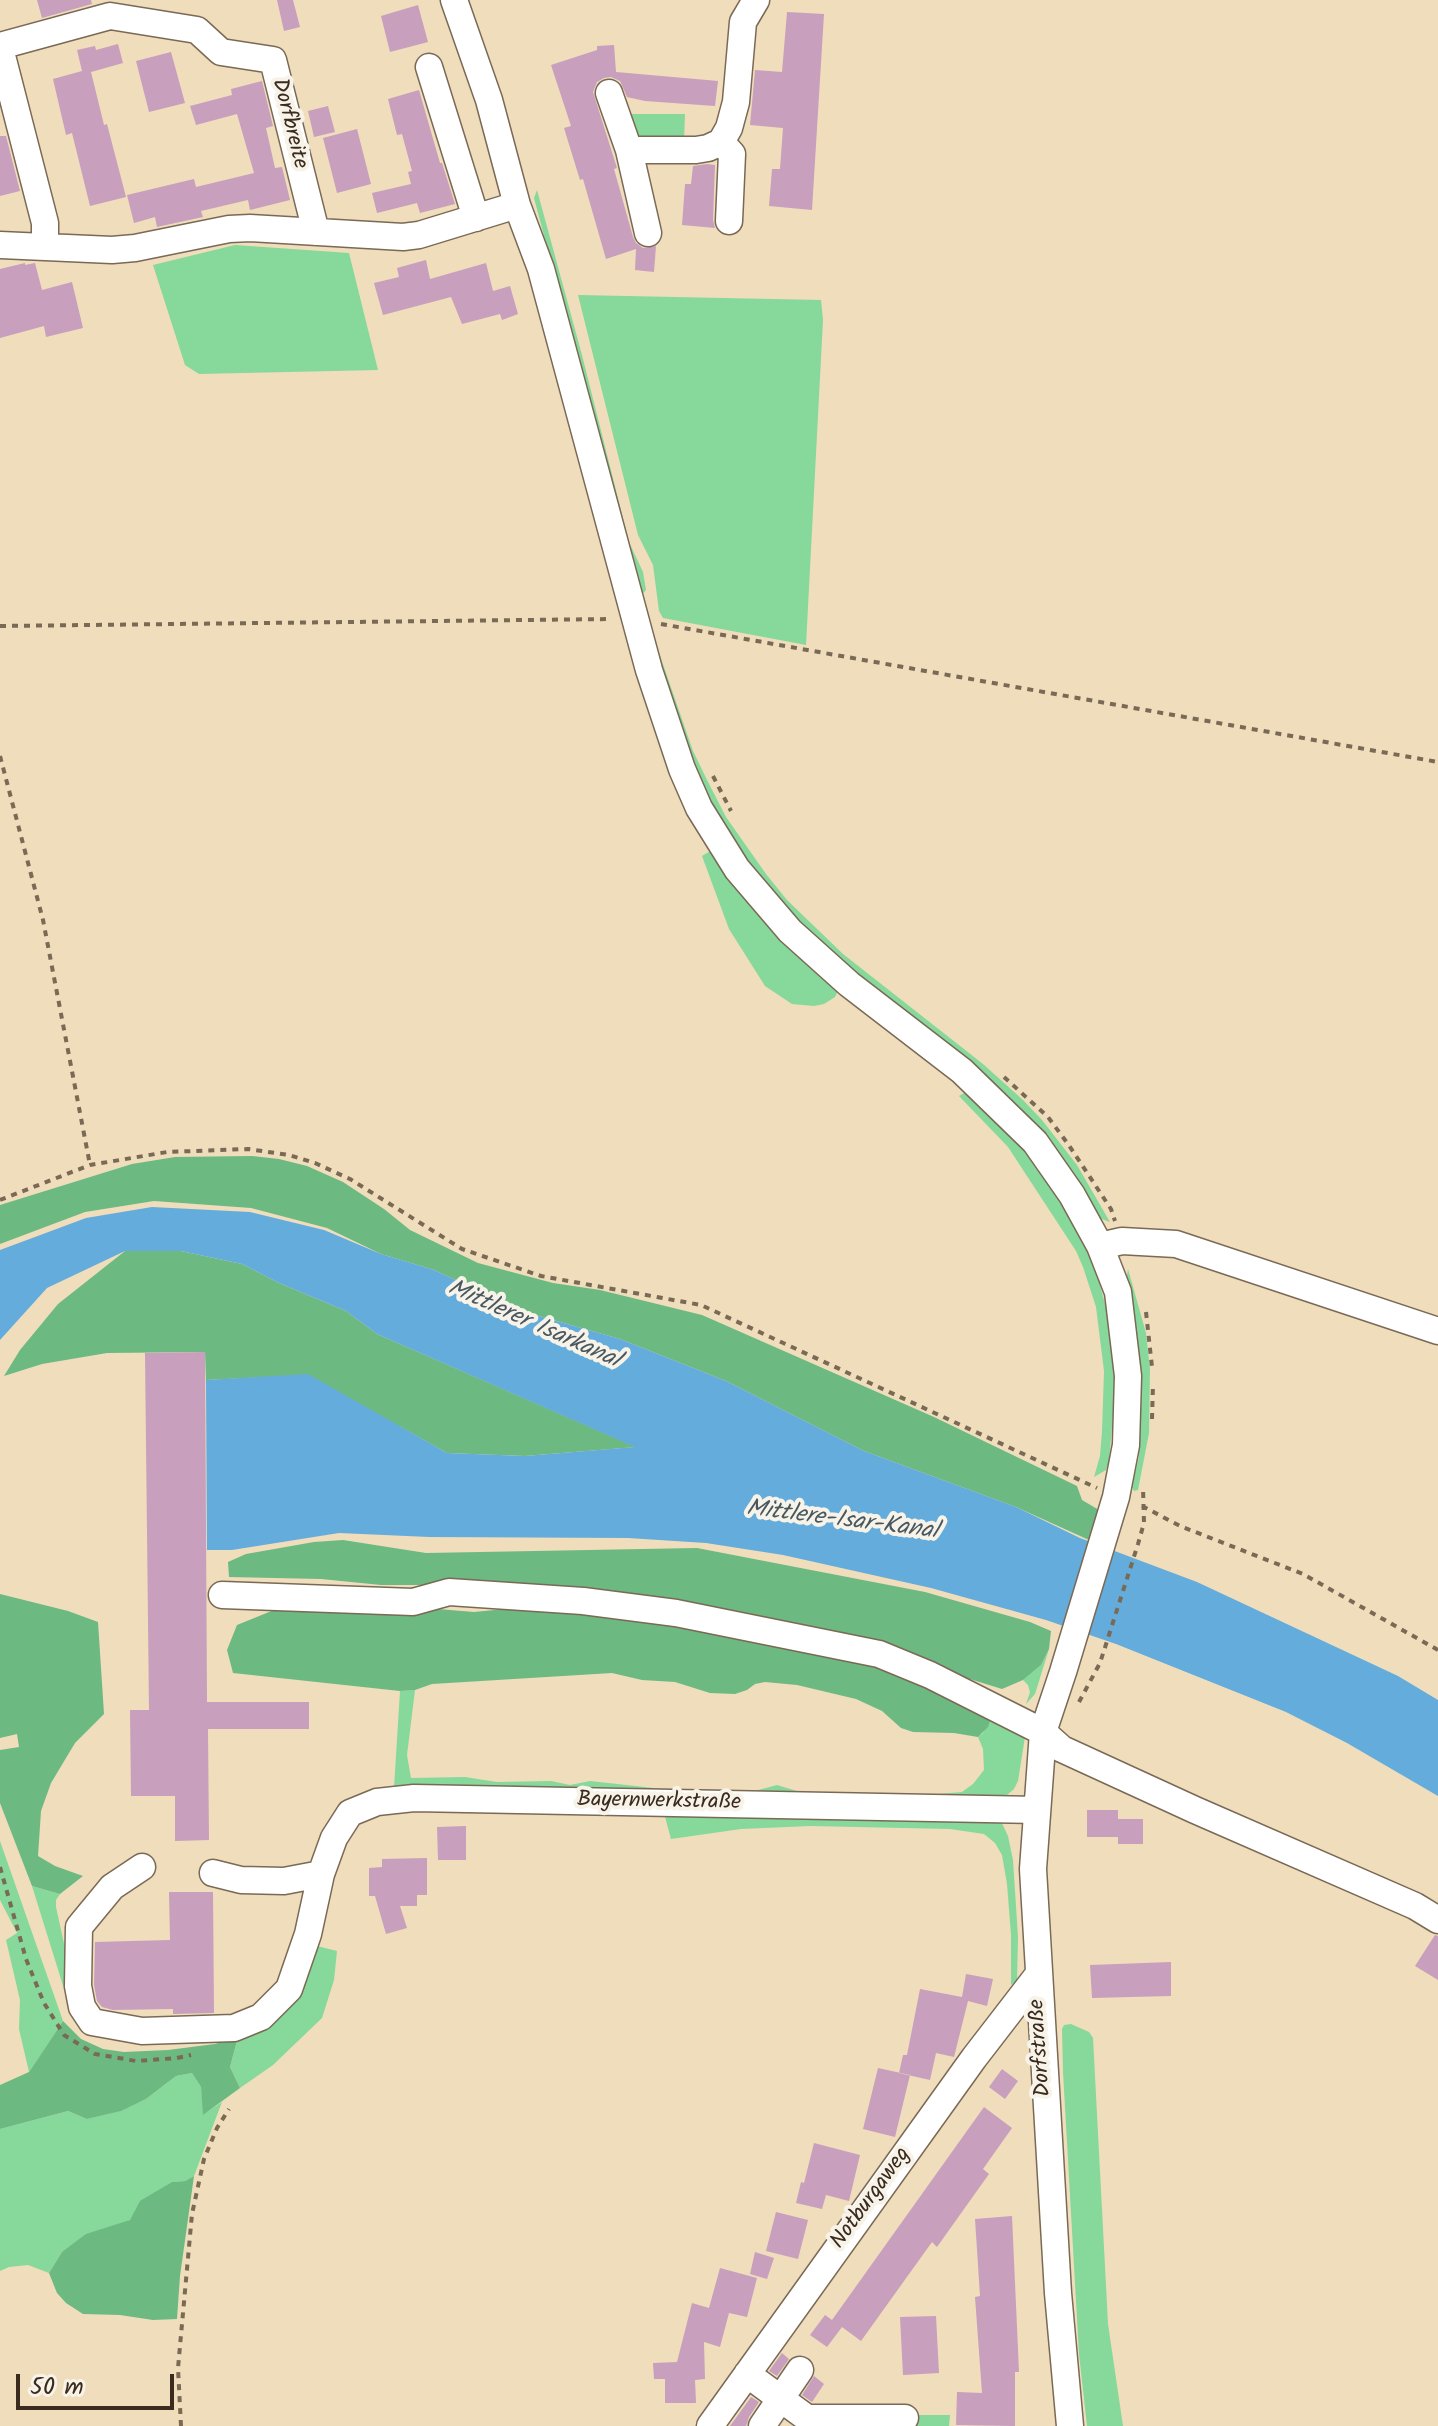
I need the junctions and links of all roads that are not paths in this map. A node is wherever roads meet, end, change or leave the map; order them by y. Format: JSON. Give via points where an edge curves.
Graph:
{"nodes":[{"id":1,"x":454,"y":0,"type":"edge"},
{"id":2,"x":756,"y":0,"type":"edge"},
{"id":3,"x":0,"y":47,"type":"edge"},
{"id":4,"x":429,"y":67,"type":"dead end"},
{"id":5,"x":609,"y":93,"type":"dead end"},
{"id":6,"x":489,"y":100,"type":"junction"},
{"id":7,"x":721,"y":142,"type":"junction"},
{"id":8,"x":629,"y":150,"type":"junction"},
{"id":9,"x":517,"y":205,"type":"junction"},
{"id":10,"x":476,"y":218,"type":"junction"},
{"id":11,"x":729,"y":221,"type":"dead end"},
{"id":12,"x":316,"y":232,"type":"junction"},
{"id":13,"x":648,"y":233,"type":"dead end"},
{"id":14,"x":0,"y":245,"type":"edge"},
{"id":15,"x":45,"y":247,"type":"junction"},
{"id":16,"x":541,"y":269,"type":"junction"},
{"id":17,"x":1111,"y":1244,"type":"junction"},
{"id":18,"x":1438,"y":1331,"type":"edge"},
{"id":19,"x":222,"y":1595,"type":"dead end"},
{"id":20,"x":1043,"y":1732,"type":"junction"},
{"id":21,"x":1037,"y":1810,"type":"junction"},
{"id":22,"x":142,"y":1867,"type":"dead end"},
{"id":23,"x":213,"y":1873,"type":"dead end"},
{"id":24,"x":321,"y":1874,"type":"junction"},
{"id":25,"x":1438,"y":1920,"type":"edge"},
{"id":26,"x":1038,"y":1975,"type":"junction"},
{"id":27,"x":800,"y":2370,"type":"dead end"},
{"id":28,"x":747,"y":2374,"type":"junction"},
{"id":29,"x":781,"y":2400,"type":"junction"},
{"id":30,"x":905,"y":2418,"type":"dead end"},
{"id":31,"x":710,"y":2426,"type":"edge"},
{"id":32,"x":762,"y":2426,"type":"edge"},
{"id":33,"x":1070,"y":2426,"type":"edge"}],
"edges":[{"from":1,"to":6,"type":"street"},
{"from":2,"to":7,"type":"street","via":[[743,22],[736,102]]},
{"from":3,"to":12,"type":"street","name":"Dorfbreite","via":[[110,16],[197,30],[221,52],[273,60]]},
{"from":3,"to":15,"type":"street","name":"Dorfbreite","via":[[45,223]]},
{"from":4,"to":10,"type":"street"},
{"from":5,"to":8,"type":"street"},
{"from":6,"to":9,"type":"street"},
{"from":6,"to":16,"type":"street","via":[[508,134]]},
{"from":7,"to":8,"type":"street","via":[[696,150]]},
{"from":7,"to":11,"type":"street","via":[[732,154]]},
{"from":8,"to":13,"type":"street"},
{"from":9,"to":10,"type":"street"},
{"from":9,"to":16,"type":"street"},
{"from":10,"to":12,"type":"street","via":[[403,237]]},
{"from":12,"to":15,"type":"street","via":[[229,229],[135,248]]},
{"from":14,"to":15,"type":"street"},
{"from":16,"to":17,"type":"street","name":"Dorfstraße","via":[[649,670],[699,808],[737,869],[790,931],[962,1071],[1035,1142]]},
{"from":17,"to":18,"type":"street","via":[[1176,1244]]},
{"from":17,"to":20,"type":"street","name":"Dorfstraße","via":[[1128,1376],[1126,1445],[1113,1507]]},
{"from":19,"to":20,"type":"street","via":[[413,1602],[449,1592],[676,1613],[879,1654]]},
{"from":20,"to":21,"type":"street","name":"Dorfstraße"},
{"from":20,"to":25,"type":"street","via":[[1062,1749]]},
{"from":21,"to":24,"type":"street","name":"Bayernwerkstraße","via":[[414,1798],[377,1802],[350,1813]]},
{"from":21,"to":26,"type":"street","name":"Dorfstraße","via":[[1033,1869]]},
{"from":22,"to":24,"type":"street","name":"Bayernwerkstraße","via":[[112,1887],[79,1927],[78,1986],[92,2022],[142,2031],[234,2028],[261,2017],[289,1989]]},
{"from":23,"to":24,"type":"street","via":[[270,1881]]},
{"from":26,"to":28,"type":"street","name":"Notburgaweg"},
{"from":26,"to":33,"type":"street","name":"Dorfstraße"},
{"from":27,"to":29,"type":"street"},
{"from":28,"to":29,"type":"street"},
{"from":28,"to":31,"type":"street","name":"Notburgaweg"},
{"from":29,"to":30,"type":"street","via":[[807,2418]]},
{"from":29,"to":32,"type":"street"}]}
